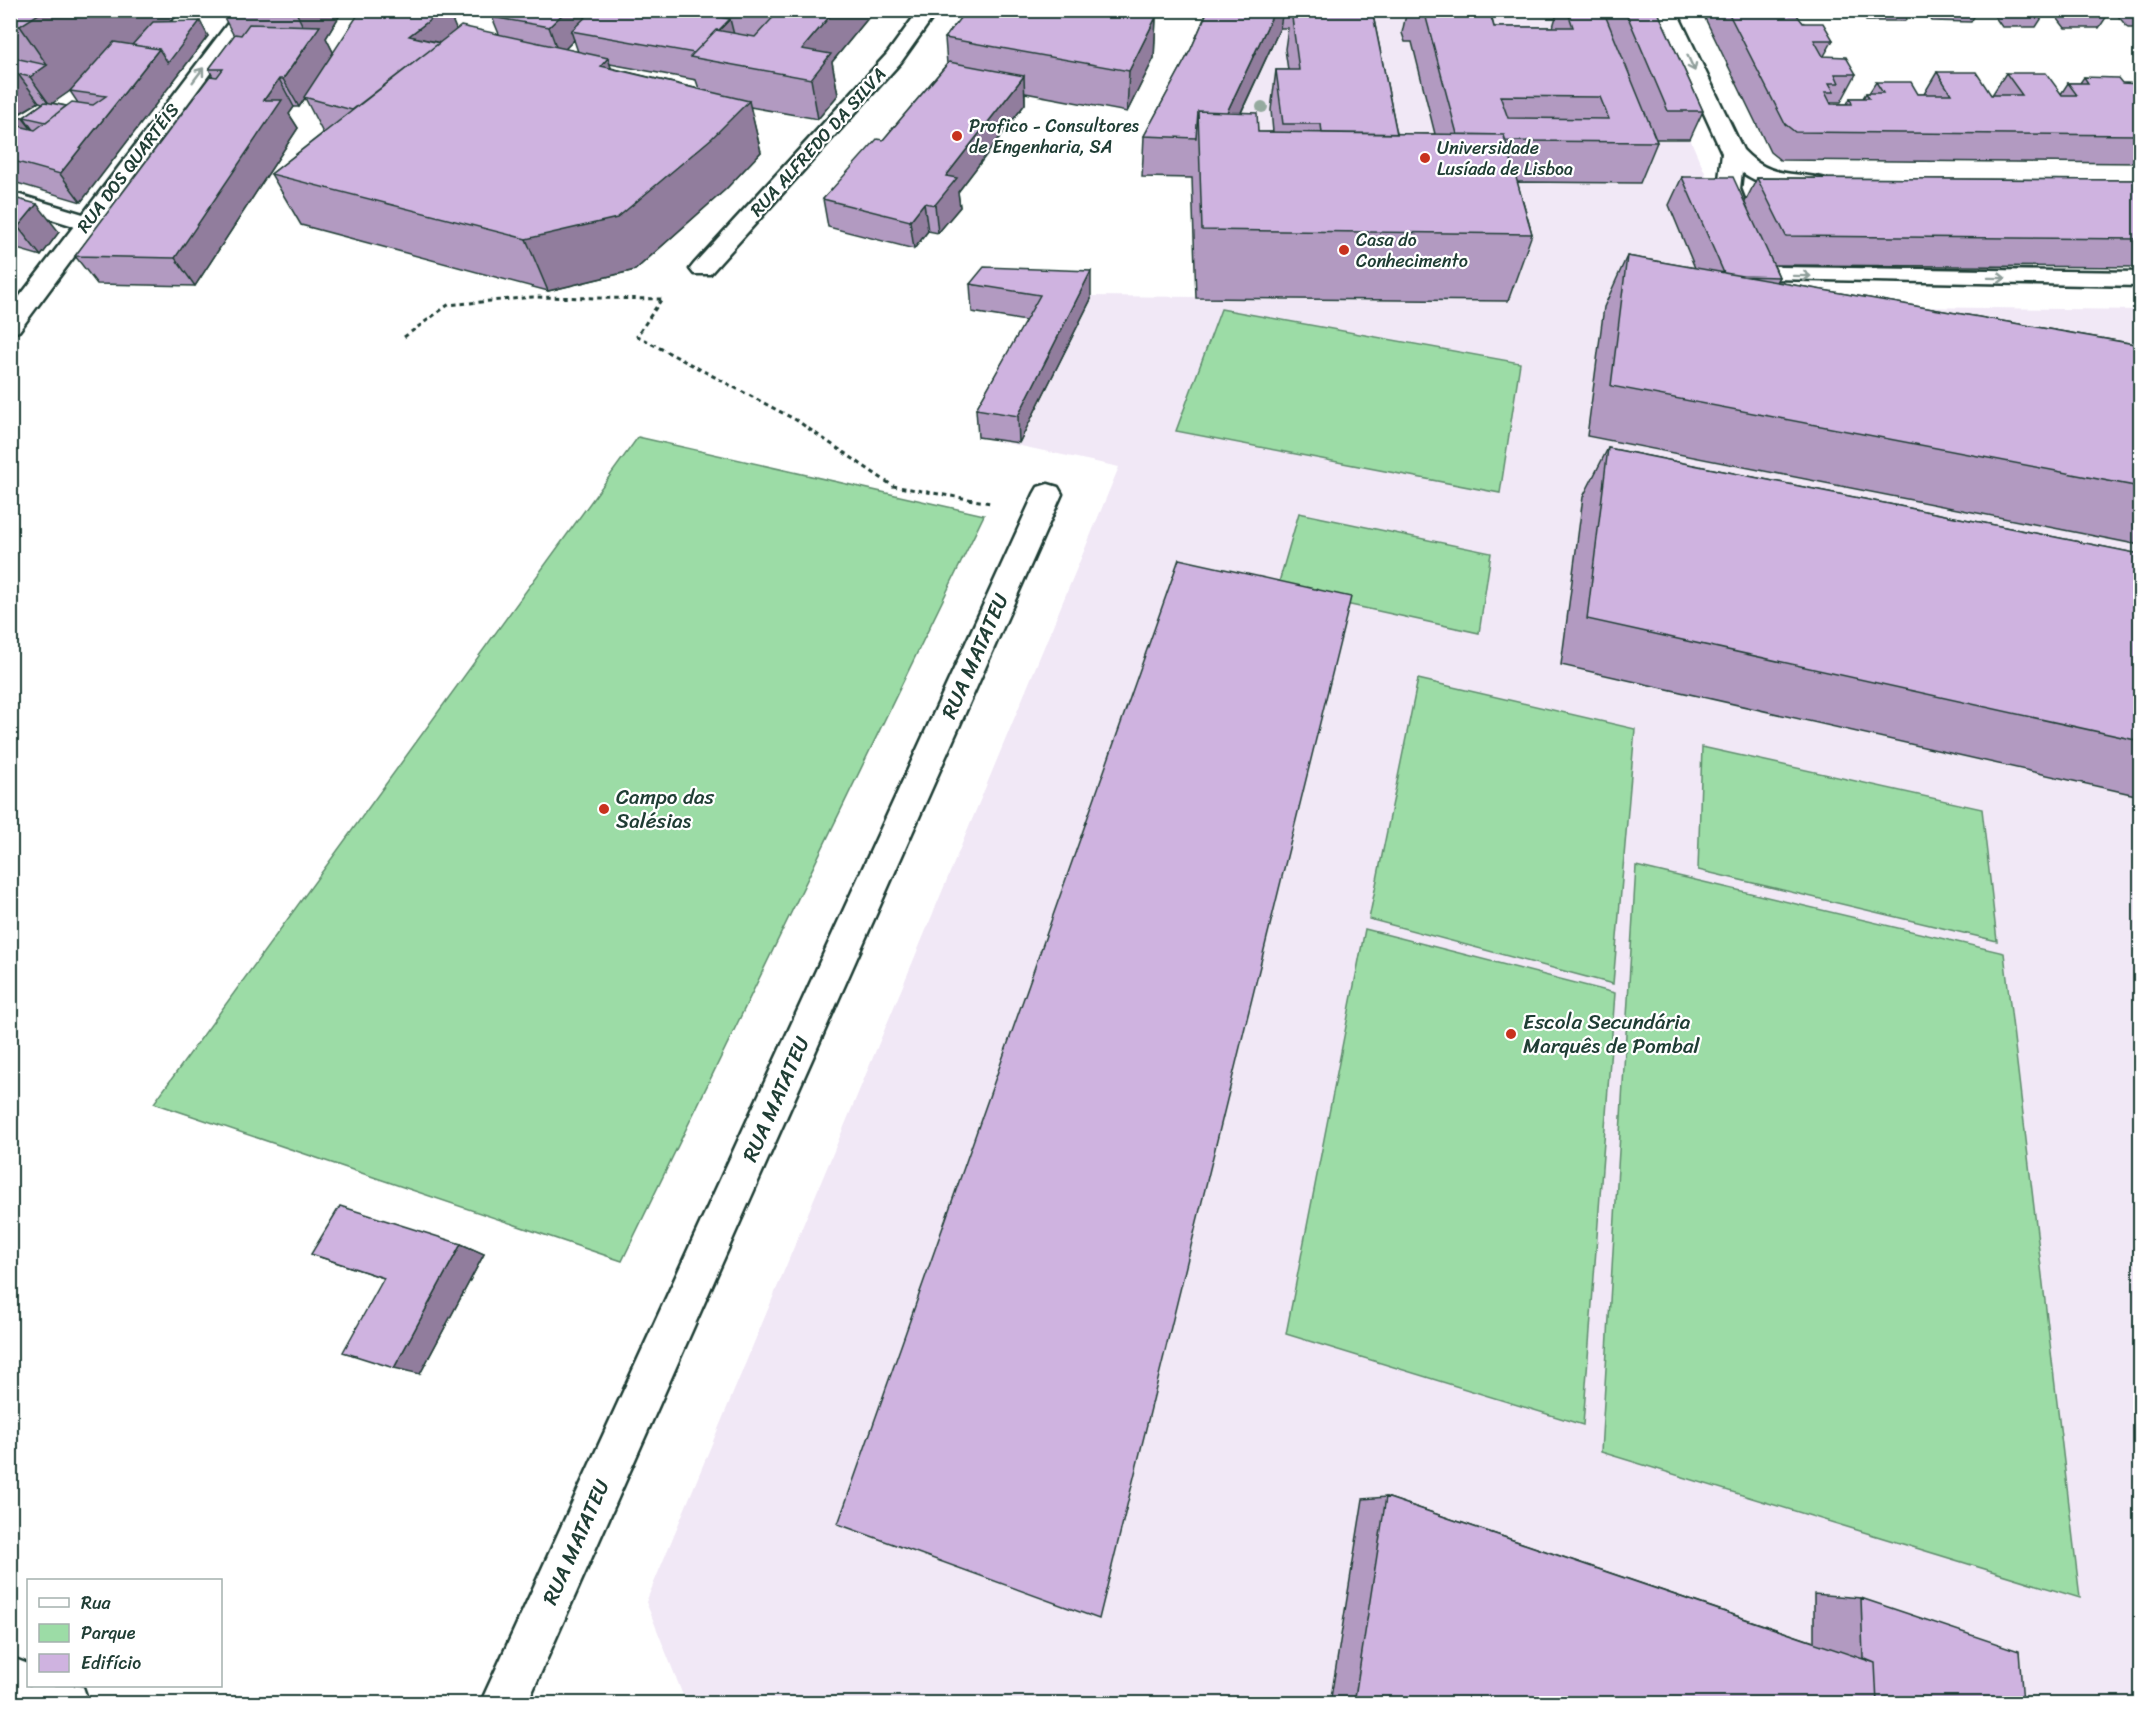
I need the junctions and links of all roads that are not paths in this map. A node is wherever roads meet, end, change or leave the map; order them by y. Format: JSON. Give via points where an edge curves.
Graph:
{"nodes":[{"id":1,"x":248,"y":10,"type":"edge"},
{"id":2,"x":929,"y":10,"type":"edge"},
{"id":3,"x":1666,"y":10,"type":"edge"},
{"id":4,"x":1733,"y":153,"type":"junction"},
{"id":5,"x":1833,"y":184,"type":"edge"},
{"id":6,"x":10,"y":199,"type":"edge"},
{"id":7,"x":87,"y":222,"type":"junction"},
{"id":8,"x":702,"y":269,"type":"road end"},
{"id":9,"x":2140,"y":279,"type":"edge"},
{"id":10,"x":10,"y":326,"type":"edge"},
{"id":11,"x":1048,"y":494,"type":"road end"},
{"id":12,"x":10,"y":1680,"type":"edge"},
{"id":13,"x":66,"y":1704,"type":"edge"},
{"id":14,"x":503,"y":1704,"type":"edge"}],
"edges":[{"from":7,"to":1,"type":"street","name":"RUA DOS QUARTÉIS","one_way":true},
{"from":2,"to":8,"type":"street","name":"RUA ALFREDO DA SILVA","via":[[894,58]]},
{"from":3,"to":4,"type":"street","one_way":true},
{"from":4,"to":5,"type":"street","via":[[1743,165],[1763,176],[1788,182]]},
{"from":4,"to":9,"type":"street","one_way":true,"via":[[1729,189],[1757,261],[1774,274]]},
{"from":6,"to":7,"type":"street"},
{"from":7,"to":10,"type":"street","name":"RUA DOS QUARTÉIS"},
{"from":11,"to":14,"type":"street","name":"RUA MATATEU"},
{"from":12,"to":13,"type":"street"}]}
